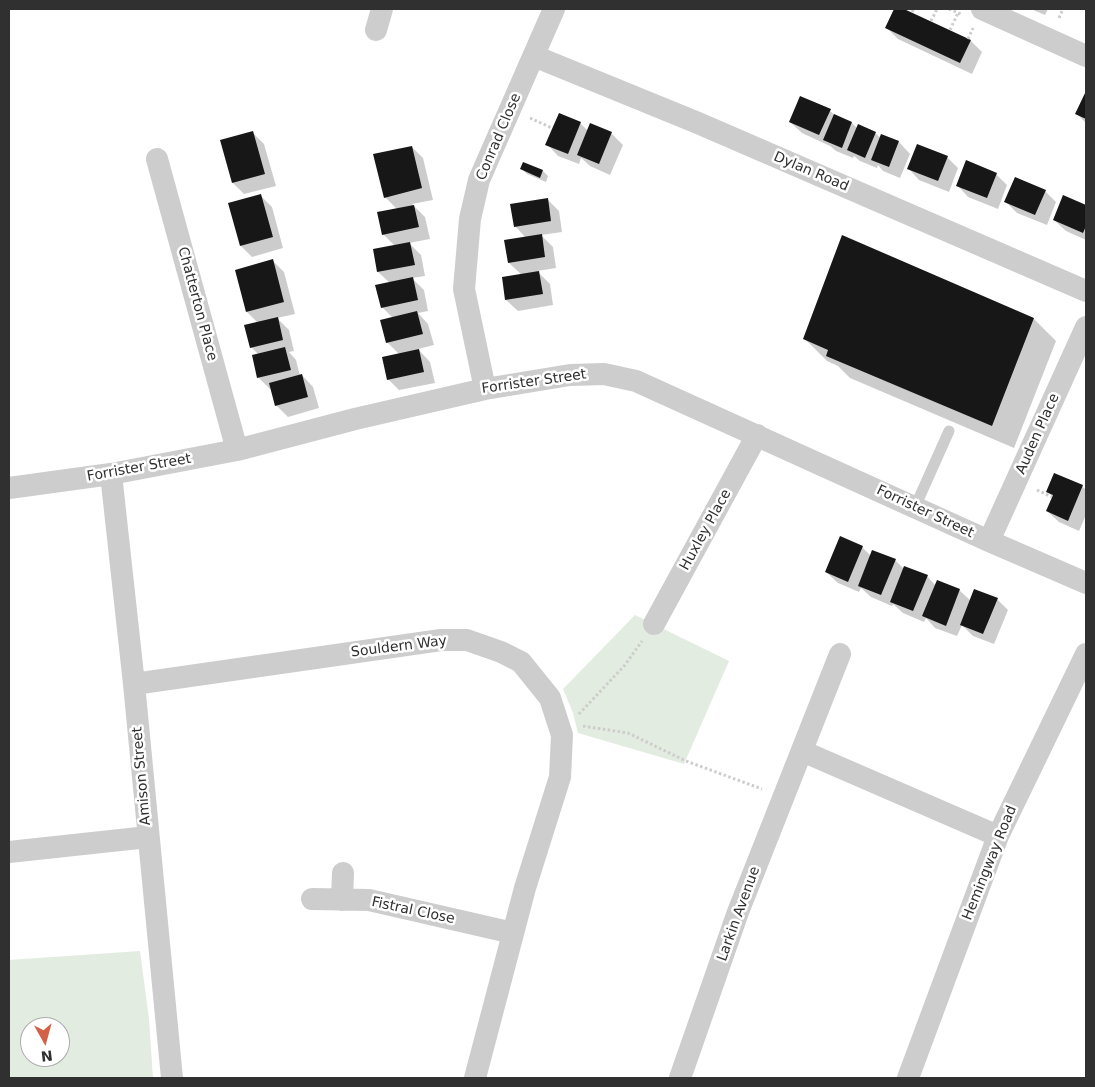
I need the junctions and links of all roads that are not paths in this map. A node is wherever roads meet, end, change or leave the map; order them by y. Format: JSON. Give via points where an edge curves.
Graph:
{"nodes":[{"id":1,"x":554,"y":9,"type":"edge"},
{"id":2,"x":982,"y":9,"type":"edge"},
{"id":3,"x":534,"y":56,"type":"junction"},
{"id":4,"x":1086,"y":56,"type":"edge"},
{"id":5,"x":157,"y":159,"type":"dead end"},
{"id":6,"x":1086,"y":291,"type":"edge"},
{"id":7,"x":1086,"y":327,"type":"edge"},
{"id":8,"x":485,"y":389,"type":"junction"},
{"id":9,"x":949,"y":431,"type":"dead end"},
{"id":10,"x":757,"y":435,"type":"junction"},
{"id":11,"x":236,"y":450,"type":"junction"},
{"id":12,"x":111,"y":474,"type":"junction"},
{"id":13,"x":9,"y":485,"type":"edge"},
{"id":14,"x":915,"y":507,"type":"junction"},
{"id":15,"x":989,"y":541,"type":"junction"},
{"id":16,"x":1086,"y":583,"type":"edge"},
{"id":17,"x":654,"y":624,"type":"road end"},
{"id":18,"x":840,"y":654,"type":"dead end"},
{"id":19,"x":1086,"y":654,"type":"edge"},
{"id":20,"x":134,"y":684,"type":"junction"},
{"id":21,"x":802,"y":751,"type":"junction"},
{"id":22,"x":998,"y":836,"type":"junction"},
{"id":23,"x":148,"y":837,"type":"junction"},
{"id":24,"x":9,"y":852,"type":"edge"},
{"id":25,"x":343,"y":872,"type":"dead end"},
{"id":26,"x":312,"y":899,"type":"dead end"},
{"id":27,"x":342,"y":900,"type":"junction"},
{"id":28,"x":513,"y":933,"type":"junction"},
{"id":29,"x":172,"y":1078,"type":"edge"},
{"id":30,"x":475,"y":1078,"type":"edge"},
{"id":31,"x":680,"y":1078,"type":"edge"},
{"id":32,"x":908,"y":1078,"type":"edge"}],
"edges":[{"from":1,"to":3,"type":"street","name":"Conrad Close"},
{"from":2,"to":4,"type":"street"},
{"from":3,"to":6,"type":"street","name":"Dylan Road","via":[[698,123]]},
{"from":3,"to":8,"type":"street","name":"Conrad Close","via":[[479,180],[470,219],[464,289]]},
{"from":5,"to":11,"type":"street","name":"Chatterton Place"},
{"from":7,"to":15,"type":"street","name":"Auden Place"},
{"from":8,"to":10,"type":"street","name":"Forrister Street","via":[[570,375],[604,374],[636,381]]},
{"from":8,"to":11,"type":"street","name":"Forrister Street"},
{"from":9,"to":14,"type":"lane"},
{"from":10,"to":14,"type":"street","name":"Forrister Street"},
{"from":10,"to":17,"type":"street","name":"Huxley Place"},
{"from":11,"to":12,"type":"street","name":"Forrister Street"},
{"from":12,"to":13,"type":"street","name":"Forrister Street"},
{"from":12,"to":20,"type":"street","name":"Amison Street"},
{"from":14,"to":15,"type":"street","name":"Forrister Street"},
{"from":15,"to":16,"type":"street","name":"Forrister Street"},
{"from":18,"to":21,"type":"street","name":"Larkin Avenue"},
{"from":19,"to":22,"type":"street","name":"Hemingway Road"},
{"from":20,"to":23,"type":"street","name":"Amison Street"},
{"from":20,"to":28,"type":"street","name":"Souldern Way","via":[[441,640],[467,640],[520,662],[550,698],[562,735],[560,777]]},
{"from":21,"to":22,"type":"street"},
{"from":21,"to":31,"type":"street","name":"Larkin Avenue","via":[[738,912]]},
{"from":22,"to":32,"type":"street","name":"Hemingway Road"},
{"from":23,"to":24,"type":"street"},
{"from":23,"to":29,"type":"street","name":"Amison Street"},
{"from":25,"to":27,"type":"street"},
{"from":26,"to":27,"type":"street","name":"Fistral Close"},
{"from":27,"to":28,"type":"street","name":"Fistral Close","via":[[369,900]]},
{"from":28,"to":30,"type":"street","name":"Souldern Way"}]}
